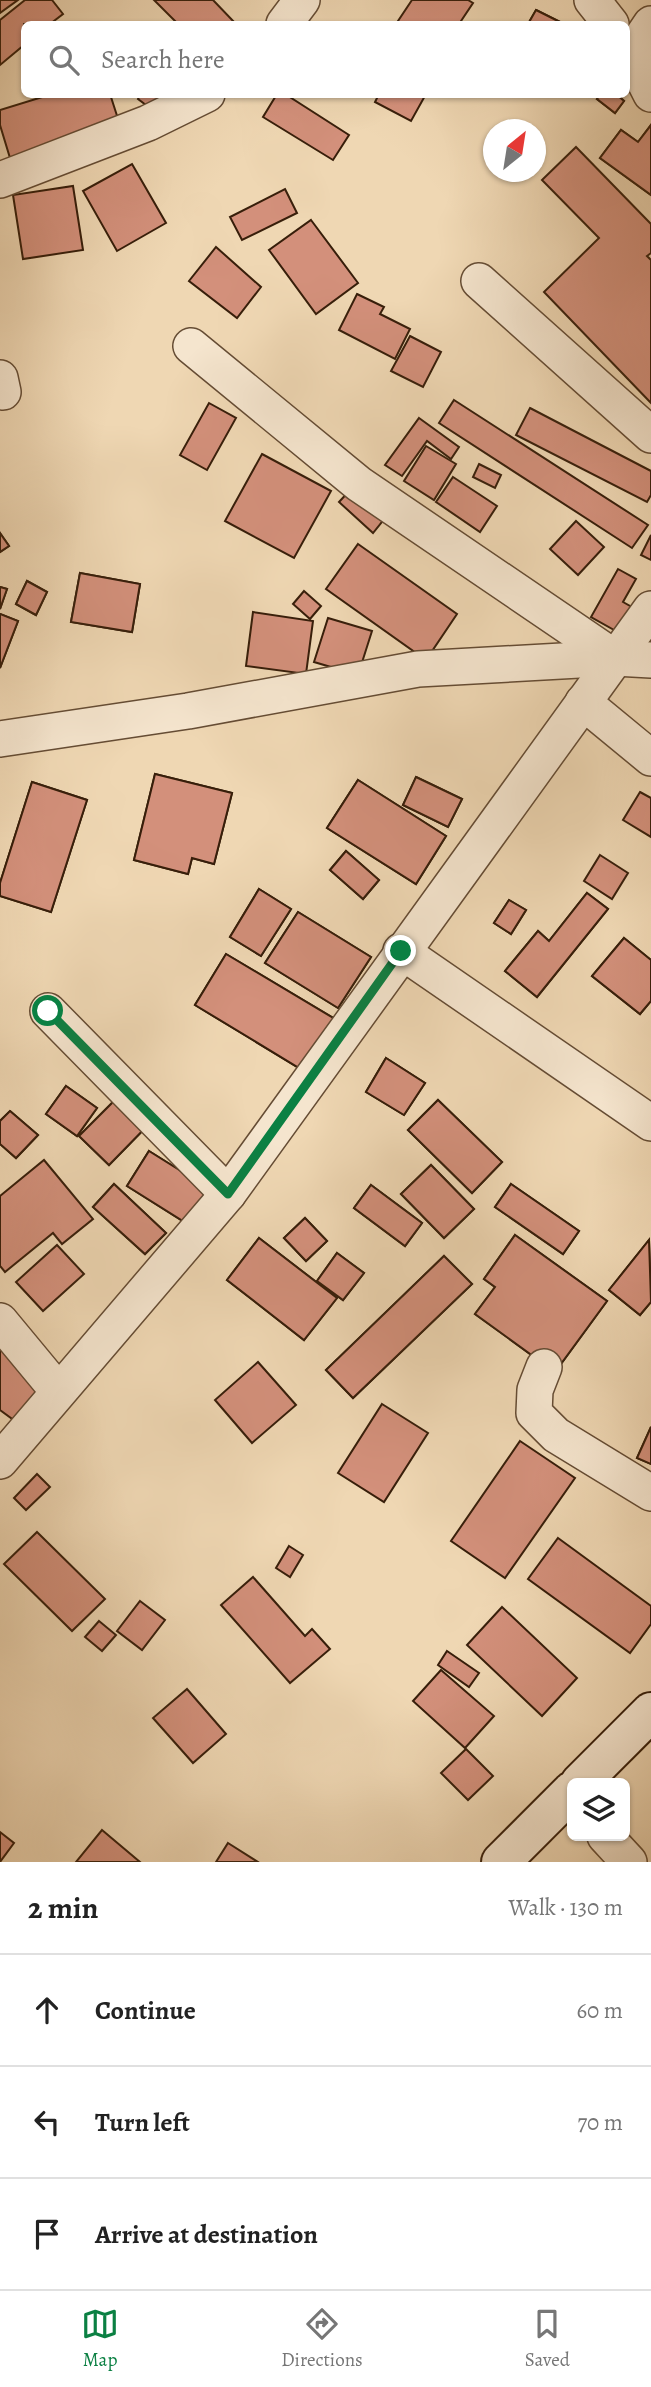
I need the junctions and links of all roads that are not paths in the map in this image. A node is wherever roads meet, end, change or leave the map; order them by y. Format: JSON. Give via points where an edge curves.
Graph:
{"nodes":[{"id":1,"x":302,"y":0,"type":"edge"},
{"id":2,"x":592,"y":0,"type":"edge"},
{"id":3,"x":286,"y":21,"type":"edge"},
{"id":4,"x":609,"y":21,"type":"edge"},
{"id":5,"x":651,"y":24,"type":"edge"},
{"id":6,"x":630,"y":48,"type":"edge"},
{"id":7,"x":630,"y":51,"type":"edge"},
{"id":8,"x":651,"y":93,"type":"edge"},
{"id":9,"x":199,"y":98,"type":"edge"},
{"id":10,"x":0,"y":180,"type":"edge"},
{"id":11,"x":479,"y":281,"type":"dead end"},
{"id":12,"x":191,"y":346,"type":"dead end"},
{"id":13,"x":651,"y":435,"type":"edge"},
{"id":14,"x":651,"y":609,"type":"edge"},
{"id":15,"x":615,"y":658,"type":"junction"},
{"id":16,"x":651,"y":660,"type":"edge"},
{"id":17,"x":583,"y":702,"type":"junction"},
{"id":18,"x":0,"y":739,"type":"edge"},
{"id":19,"x":651,"y":758,"type":"edge"},
{"id":20,"x":401,"y":951,"type":"junction"},
{"id":21,"x":48,"y":1011,"type":"dead end"},
{"id":22,"x":651,"y":1123,"type":"edge"},
{"id":23,"x":228,"y":1194,"type":"junction"},
{"id":24,"x":0,"y":1321,"type":"edge"},
{"id":25,"x":544,"y":1367,"type":"dead end"},
{"id":26,"x":58,"y":1391,"type":"junction"},
{"id":27,"x":0,"y":1461,"type":"edge"},
{"id":28,"x":651,"y":1493,"type":"edge"},
{"id":29,"x":651,"y":1712,"type":"edge"},
{"id":30,"x":587,"y":1778,"type":"edge"},
{"id":31,"x":567,"y":1799,"type":"edge"},
{"id":32,"x":610,"y":1841,"type":"edge"},
{"id":33,"x":501,"y":1862,"type":"edge"},
{"id":34,"x":629,"y":1862,"type":"edge"}],
"edges":[{"from":1,"to":3,"type":"street"},
{"from":2,"to":4,"type":"street"},
{"from":5,"to":6,"type":"street"},
{"from":7,"to":8,"type":"street"},
{"from":9,"to":10,"type":"street","via":[[148,123]]},
{"from":11,"to":13,"type":"street"},
{"from":12,"to":15,"type":"street","via":[[359,484]]},
{"from":14,"to":15,"type":"street"},
{"from":15,"to":16,"type":"street"},
{"from":15,"to":17,"type":"street"},
{"from":15,"to":18,"type":"street","via":[[418,669]]},
{"from":17,"to":19,"type":"street"},
{"from":17,"to":20,"type":"street"},
{"from":20,"to":22,"type":"street"},
{"from":20,"to":23,"type":"street"},
{"from":21,"to":23,"type":"street"},
{"from":23,"to":26,"type":"street"},
{"from":24,"to":26,"type":"street"},
{"from":25,"to":28,"type":"street","via":[[535,1390],[534,1413],[556,1434]]},
{"from":26,"to":27,"type":"street"},
{"from":29,"to":30,"type":"main road"},
{"from":31,"to":33,"type":"main road"},
{"from":32,"to":34,"type":"street"}]}
